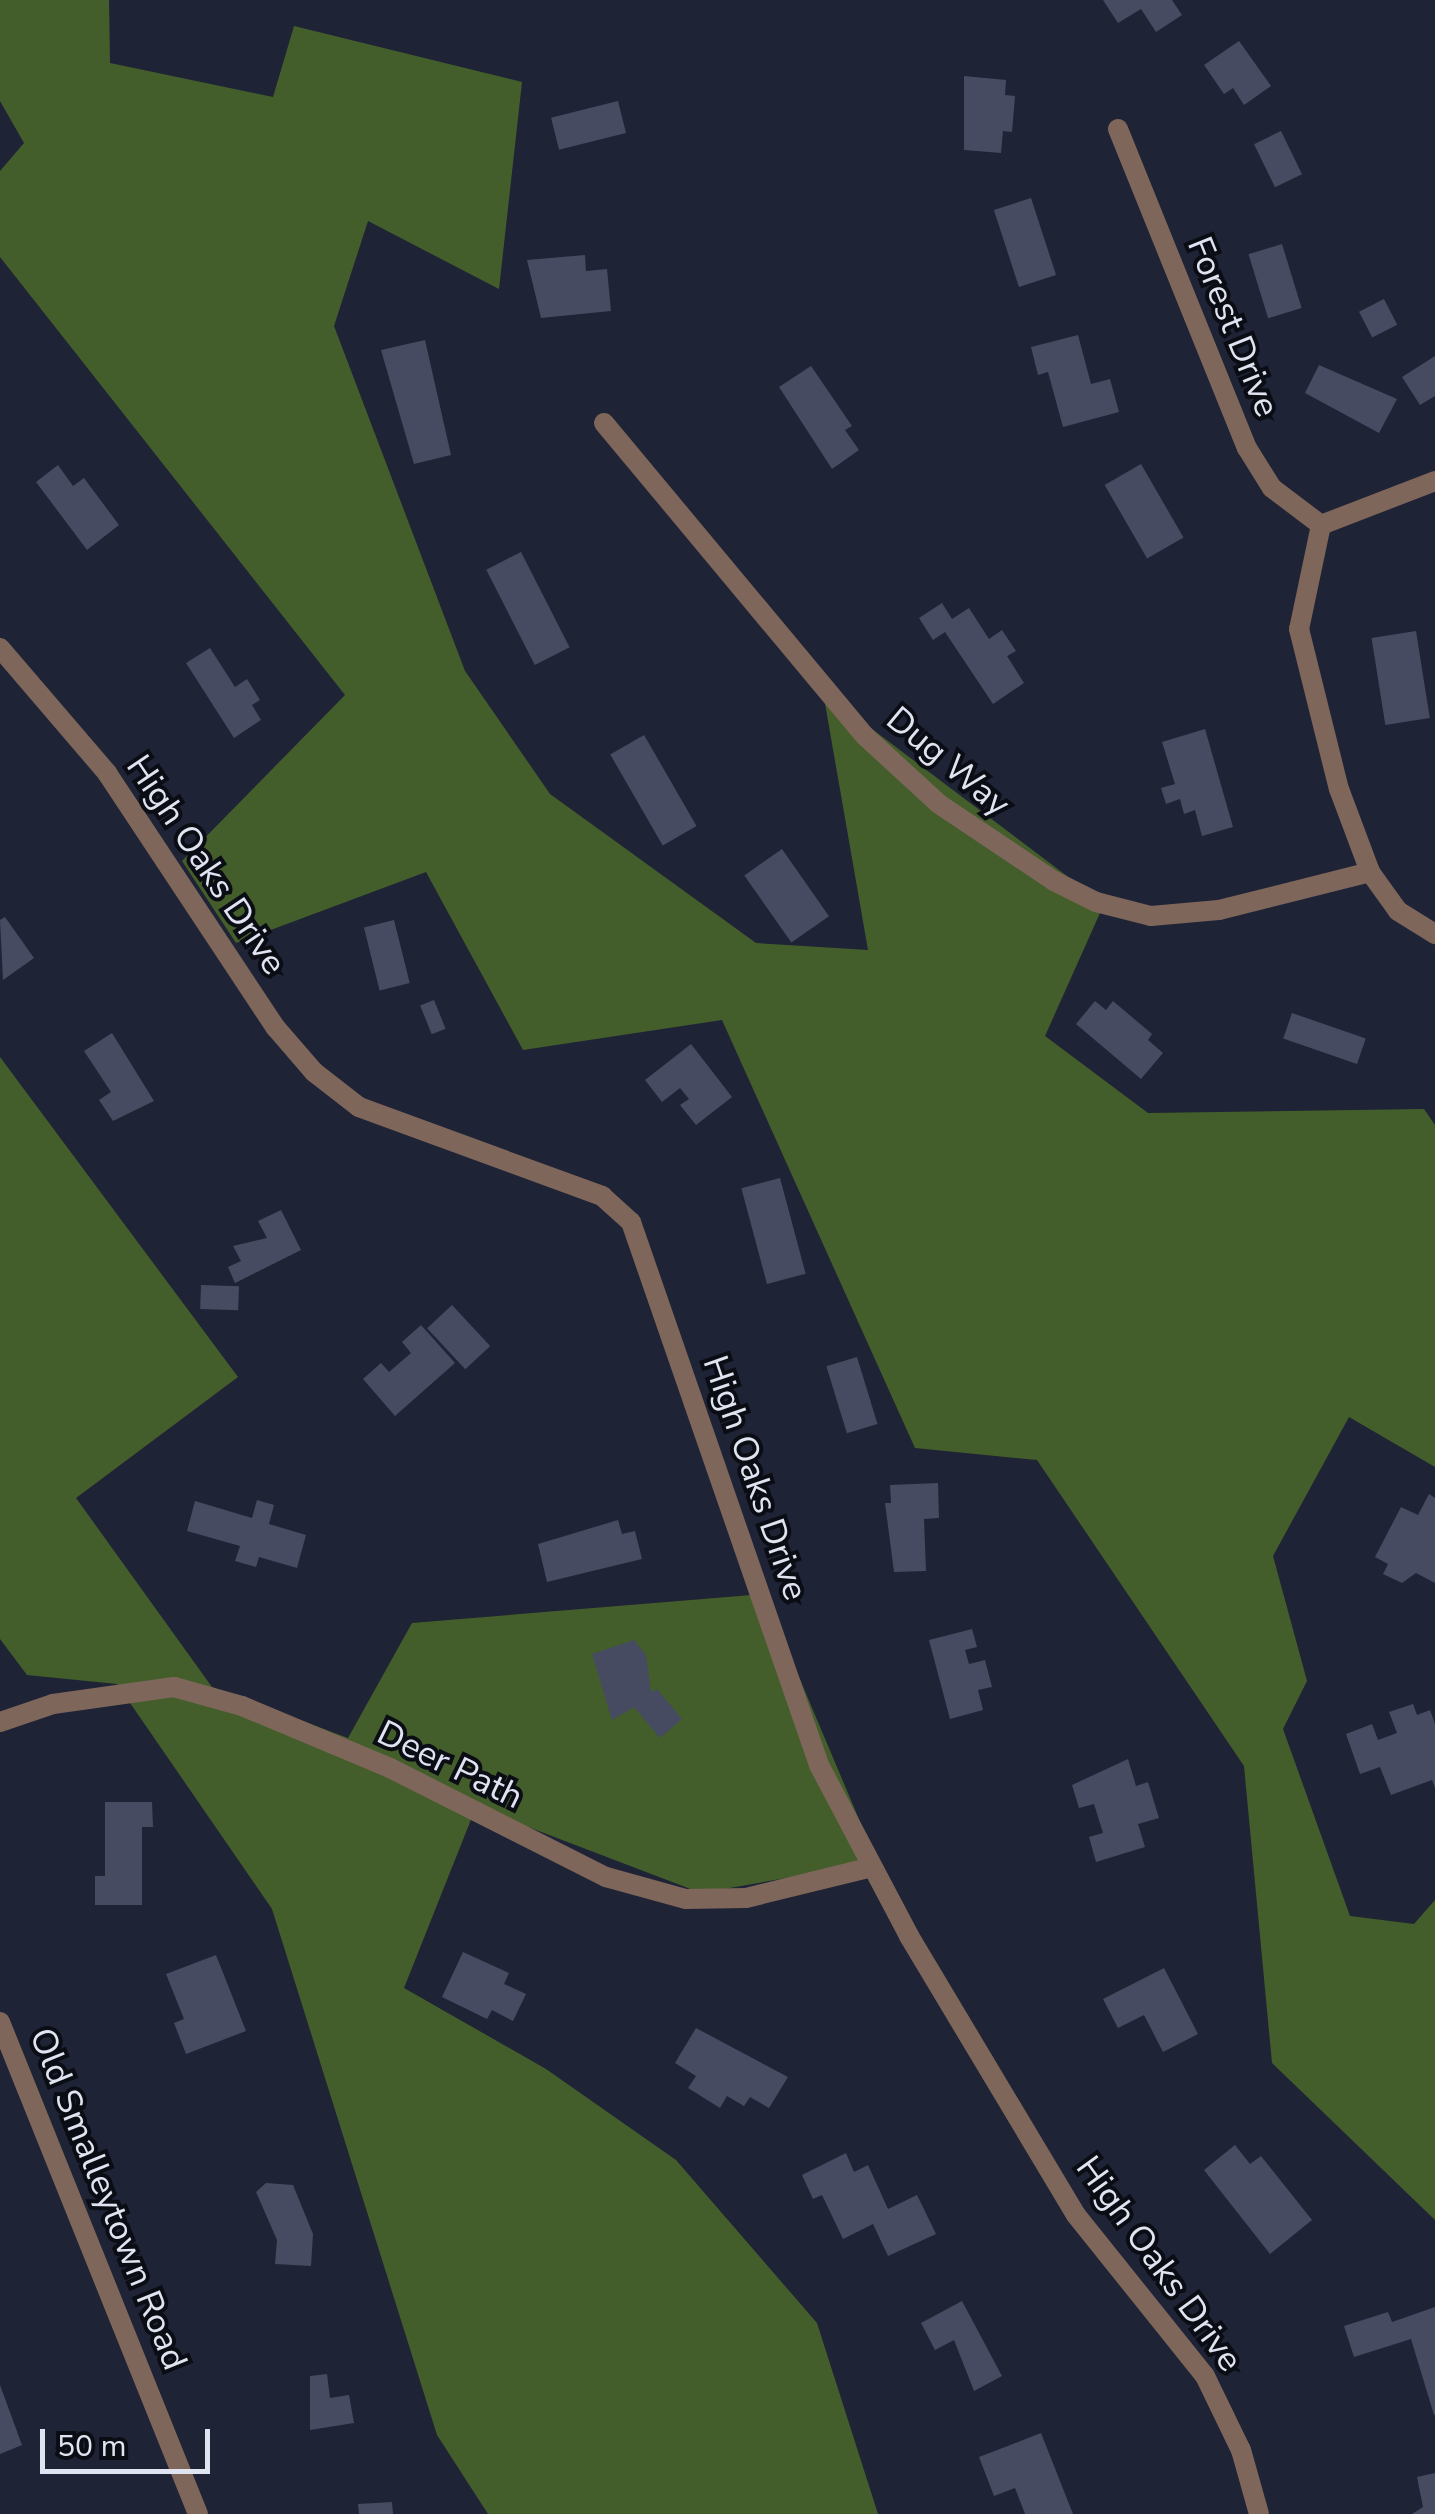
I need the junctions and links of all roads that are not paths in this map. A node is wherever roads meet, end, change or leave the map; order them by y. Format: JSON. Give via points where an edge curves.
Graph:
{"nodes":[{"id":1,"x":1118,"y":129,"type":"dead end"},
{"id":2,"x":604,"y":423,"type":"dead end"},
{"id":3,"x":1435,"y":481,"type":"edge"},
{"id":4,"x":1321,"y":525,"type":"junction"},
{"id":5,"x":0,"y":648,"type":"edge"},
{"id":6,"x":1370,"y":872,"type":"junction"},
{"id":7,"x":1435,"y":934,"type":"edge"},
{"id":8,"x":0,"y":1722,"type":"edge"},
{"id":9,"x":872,"y":1868,"type":"junction"},
{"id":10,"x":0,"y":2022,"type":"edge"},
{"id":11,"x":198,"y":2514,"type":"edge"},
{"id":12,"x":1259,"y":2514,"type":"edge"}],
"edges":[{"from":1,"to":4,"type":"street","name":"Forest Drive","via":[[1246,448],[1272,488]]},
{"from":2,"to":6,"type":"street","name":"Dug Way","via":[[865,736],[963,823],[1054,881],[1096,902],[1152,916],[1219,910]]},
{"from":3,"to":4,"type":"street"},
{"from":4,"to":6,"type":"street","via":[[1299,629],[1302,654]]},
{"from":5,"to":9,"type":"street","name":"High Oaks Drive","via":[[106,773],[276,1028],[314,1072],[359,1107],[602,1196],[631,1222],[801,1723]]},
{"from":6,"to":7,"type":"street","via":[[1398,911]]},
{"from":8,"to":9,"type":"street","name":"Deer Path","via":[[53,1704],[174,1687],[242,1706],[390,1768],[606,1876],[686,1899],[746,1898]]},
{"from":9,"to":12,"type":"street","name":"High Oaks Drive","via":[[1076,2215],[1205,2376],[1241,2450]]},
{"from":10,"to":11,"type":"street","name":"Old Smalleytown Road"}]}
